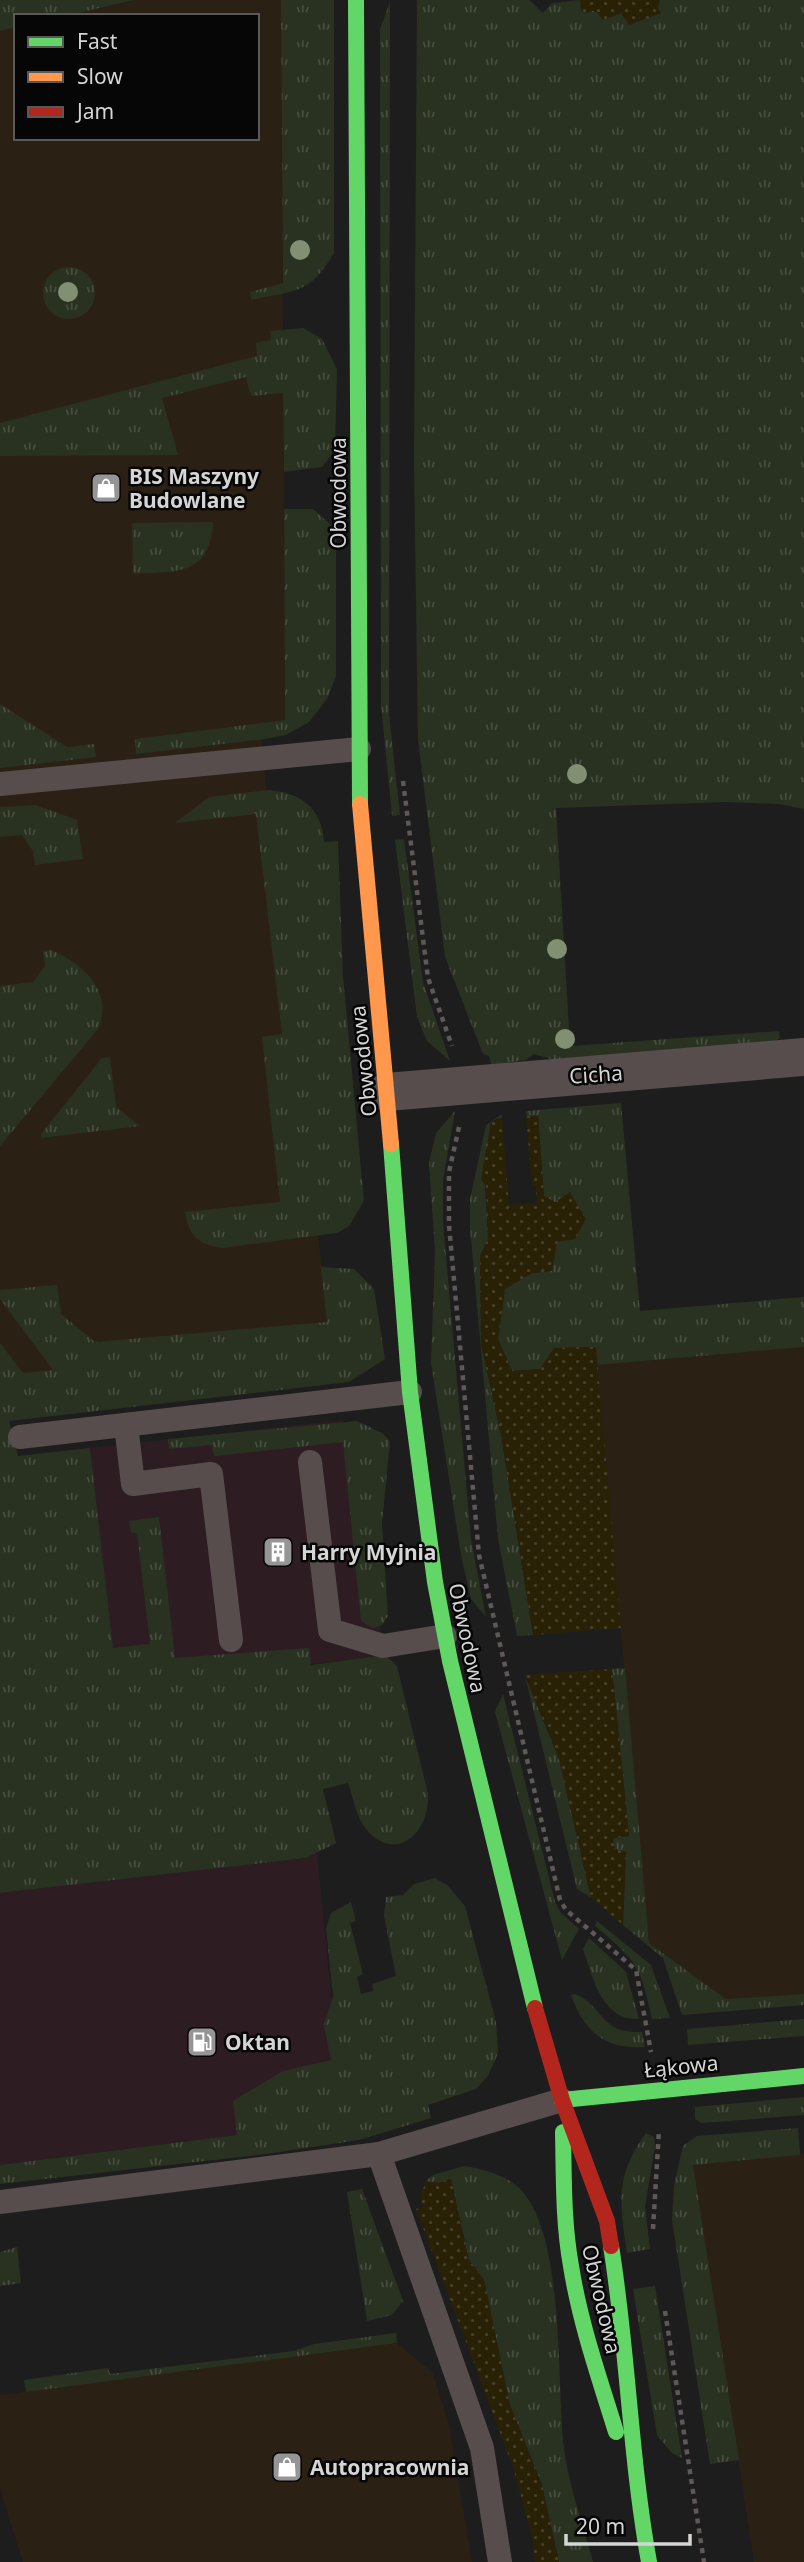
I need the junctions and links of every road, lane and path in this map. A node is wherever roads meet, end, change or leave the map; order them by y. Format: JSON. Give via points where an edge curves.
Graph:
{"nodes":[{"id":1,"x":356,"y":0,"type":"edge"},
{"id":2,"x":359,"y":749,"type":"junction"},
{"id":3,"x":0,"y":784,"type":"edge"},
{"id":4,"x":804,"y":1057,"type":"edge"},
{"id":5,"x":387,"y":1092,"type":"junction"},
{"id":6,"x":461,"y":1115,"type":"dead end"},
{"id":7,"x":410,"y":1392,"type":"junction"},
{"id":8,"x":126,"y":1425,"type":"junction"},
{"id":9,"x":20,"y":1437,"type":"dead end"},
{"id":10,"x":310,"y":1462,"type":"dead end"},
{"id":11,"x":445,"y":1636,"type":"junction"},
{"id":12,"x":231,"y":1640,"type":"dead end"},
{"id":13,"x":650,"y":2046,"type":"dead end"},
{"id":14,"x":804,"y":2076,"type":"edge"},
{"id":15,"x":562,"y":2100,"type":"junction"},
{"id":16,"x":660,"y":2138,"type":"dead end"},
{"id":17,"x":379,"y":2154,"type":"junction"},
{"id":18,"x":0,"y":2202,"type":"edge"},
{"id":19,"x":654,"y":2237,"type":"dead end"},
{"id":20,"x":665,"y":2309,"type":"dead end"},
{"id":21,"x":638,"y":2501,"type":"junction"},
{"id":22,"x":500,"y":2562,"type":"edge"},
{"id":23,"x":649,"y":2562,"type":"edge"},
{"id":24,"x":704,"y":2562,"type":"edge"}],
"edges":[{"from":1,"to":2,"type":"main road","name":"Obwodowa"},
{"from":2,"to":3,"type":"lane"},
{"from":2,"to":5,"type":"main road","name":"Obwodowa","via":[[360,828]]},
{"from":4,"to":5,"type":"street","name":"Cicha"},
{"from":5,"to":7,"type":"main road","name":"Obwodowa"},
{"from":6,"to":13,"type":"path","via":[[449,1172],[449,1225],[479,1555],[560,1900],[636,1970]]},
{"from":7,"to":8,"type":"lane"},
{"from":7,"to":11,"type":"main road","name":"Obwodowa"},
{"from":8,"to":9,"type":"lane"},
{"from":8,"to":12,"type":"lane","via":[[133,1484],[211,1474]]},
{"from":10,"to":11,"type":"lane","via":[[330,1630],[383,1646]]},
{"from":11,"to":15,"type":"main road","name":"Obwodowa","via":[[529,1987]]},
{"from":14,"to":15,"type":"main road","name":"Łąkowa"},
{"from":15,"to":17,"type":"lane"},
{"from":15,"to":21,"type":"main road","name":"Obwodowa","via":[[607,2221],[621,2307]]},
{"from":15,"to":21,"type":"main road","name":"Obwodowa","via":[[567,2239],[581,2323]]},
{"from":16,"to":19,"type":"path","via":[[653,2190]]},
{"from":17,"to":18,"type":"lane"},
{"from":17,"to":22,"type":"lane","via":[[482,2448]]},
{"from":20,"to":24,"type":"path"},
{"from":21,"to":23,"type":"main road","name":"Obwodowa"}]}
